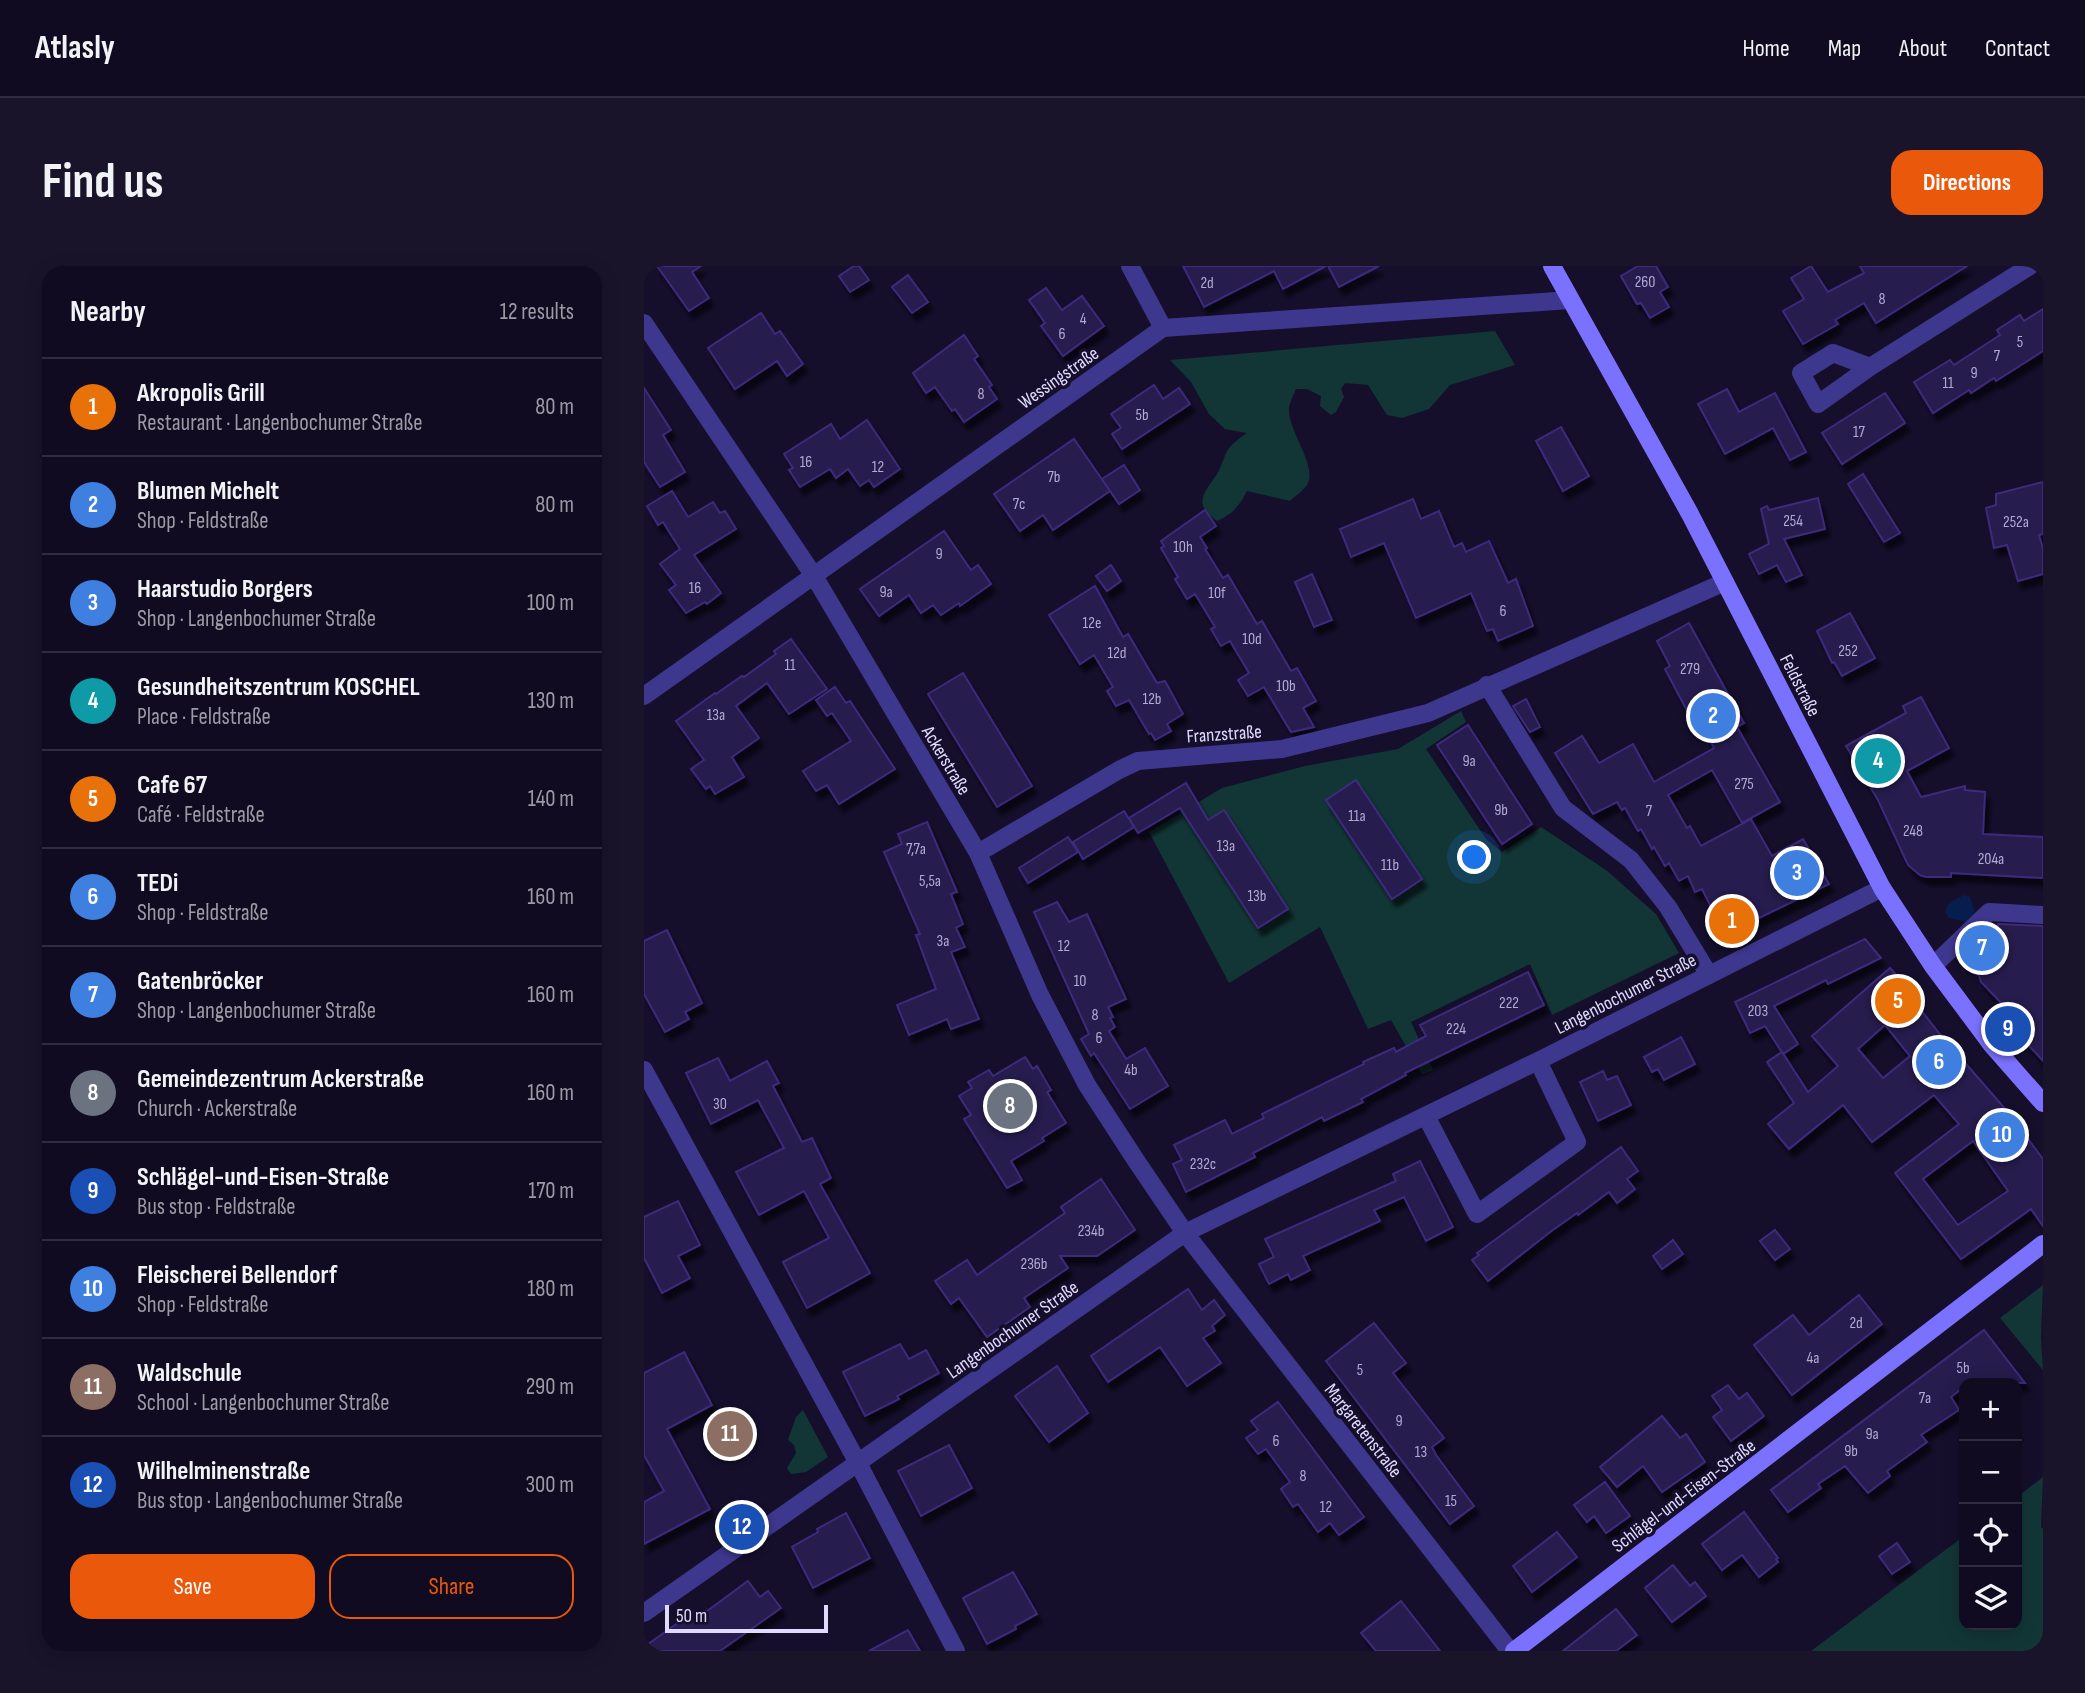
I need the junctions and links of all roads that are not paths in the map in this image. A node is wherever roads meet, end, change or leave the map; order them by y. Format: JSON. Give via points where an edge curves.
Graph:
{"nodes":[{"id":1,"x":1130,"y":266,"type":"edge"},
{"id":2,"x":1552,"y":266,"type":"edge"},
{"id":3,"x":2030,"y":266,"type":"edge"},
{"id":4,"x":1570,"y":300,"type":"junction"},
{"id":5,"x":644,"y":323,"type":"edge"},
{"id":6,"x":1163,"y":328,"type":"junction"},
{"id":7,"x":1870,"y":367,"type":"dead end"},
{"id":8,"x":814,"y":576,"type":"junction"},
{"id":9,"x":1726,"y":582,"type":"junction"},
{"id":10,"x":1487,"y":685,"type":"junction"},
{"id":11,"x":644,"y":696,"type":"edge"},
{"id":12,"x":978,"y":853,"type":"junction"},
{"id":13,"x":1882,"y":888,"type":"junction"},
{"id":14,"x":2043,"y":915,"type":"edge"},
{"id":15,"x":1933,"y":966,"type":"junction"},
{"id":16,"x":1709,"y":975,"type":"junction"},
{"id":17,"x":1538,"y":1061,"type":"junction"},
{"id":18,"x":644,"y":1070,"type":"edge"},
{"id":19,"x":2043,"y":1103,"type":"edge"},
{"id":20,"x":1426,"y":1116,"type":"junction"},
{"id":21,"x":1185,"y":1233,"type":"junction"},
{"id":22,"x":2043,"y":1244,"type":"edge"},
{"id":23,"x":858,"y":1463,"type":"junction"},
{"id":24,"x":644,"y":1613,"type":"edge"},
{"id":25,"x":956,"y":1651,"type":"edge"},
{"id":26,"x":1512,"y":1651,"type":"edge"}],
"edges":[{"from":1,"to":6,"type":"street"},
{"from":2,"to":4,"type":"main road","name":"Feldstraße"},
{"from":3,"to":7,"type":"street"},
{"from":4,"to":6,"type":"street"},
{"from":4,"to":9,"type":"main road","name":"Feldstraße"},
{"from":5,"to":8,"type":"street","name":"Ackerstraße"},
{"from":6,"to":8,"type":"street","name":"Wessingstraße"},
{"from":8,"to":11,"type":"street","name":"Wessingstraße"},
{"from":8,"to":12,"type":"street","name":"Ackerstraße"},
{"from":9,"to":10,"type":"street","name":"Franzstraße"},
{"from":9,"to":13,"type":"main road","name":"Feldstraße"},
{"from":10,"to":12,"type":"street","name":"Franzstraße","via":[[1428,713],[1282,749],[1138,761]]},
{"from":10,"to":16,"type":"street","via":[[1563,808],[1630,860],[1668,907]]},
{"from":12,"to":21,"type":"street","name":"Ackerstraße","via":[[1040,995],[1087,1085]]},
{"from":13,"to":15,"type":"main road","name":"Feldstraße"},
{"from":13,"to":16,"type":"street","name":"Langenbochumer Straße"},
{"from":14,"to":15,"type":"street","via":[[1990,912]]},
{"from":15,"to":19,"type":"main road","name":"Feldstraße"},
{"from":16,"to":17,"type":"street","name":"Langenbochumer Straße"},
{"from":17,"to":20,"type":"street","name":"Langenbochumer Straße"},
{"from":17,"to":20,"type":"street","via":[[1577,1142],[1477,1214]]},
{"from":18,"to":23,"type":"street"},
{"from":20,"to":21,"type":"street","name":"Langenbochumer Straße"},
{"from":21,"to":23,"type":"street","name":"Langenbochumer Straße"},
{"from":21,"to":26,"type":"street","name":"Margaretenstraße"},
{"from":22,"to":26,"type":"main road","name":"Schlägel-und-Eisen-Straße"},
{"from":23,"to":24,"type":"street","name":"Langenbochumer Straße"},
{"from":23,"to":25,"type":"street"}]}
